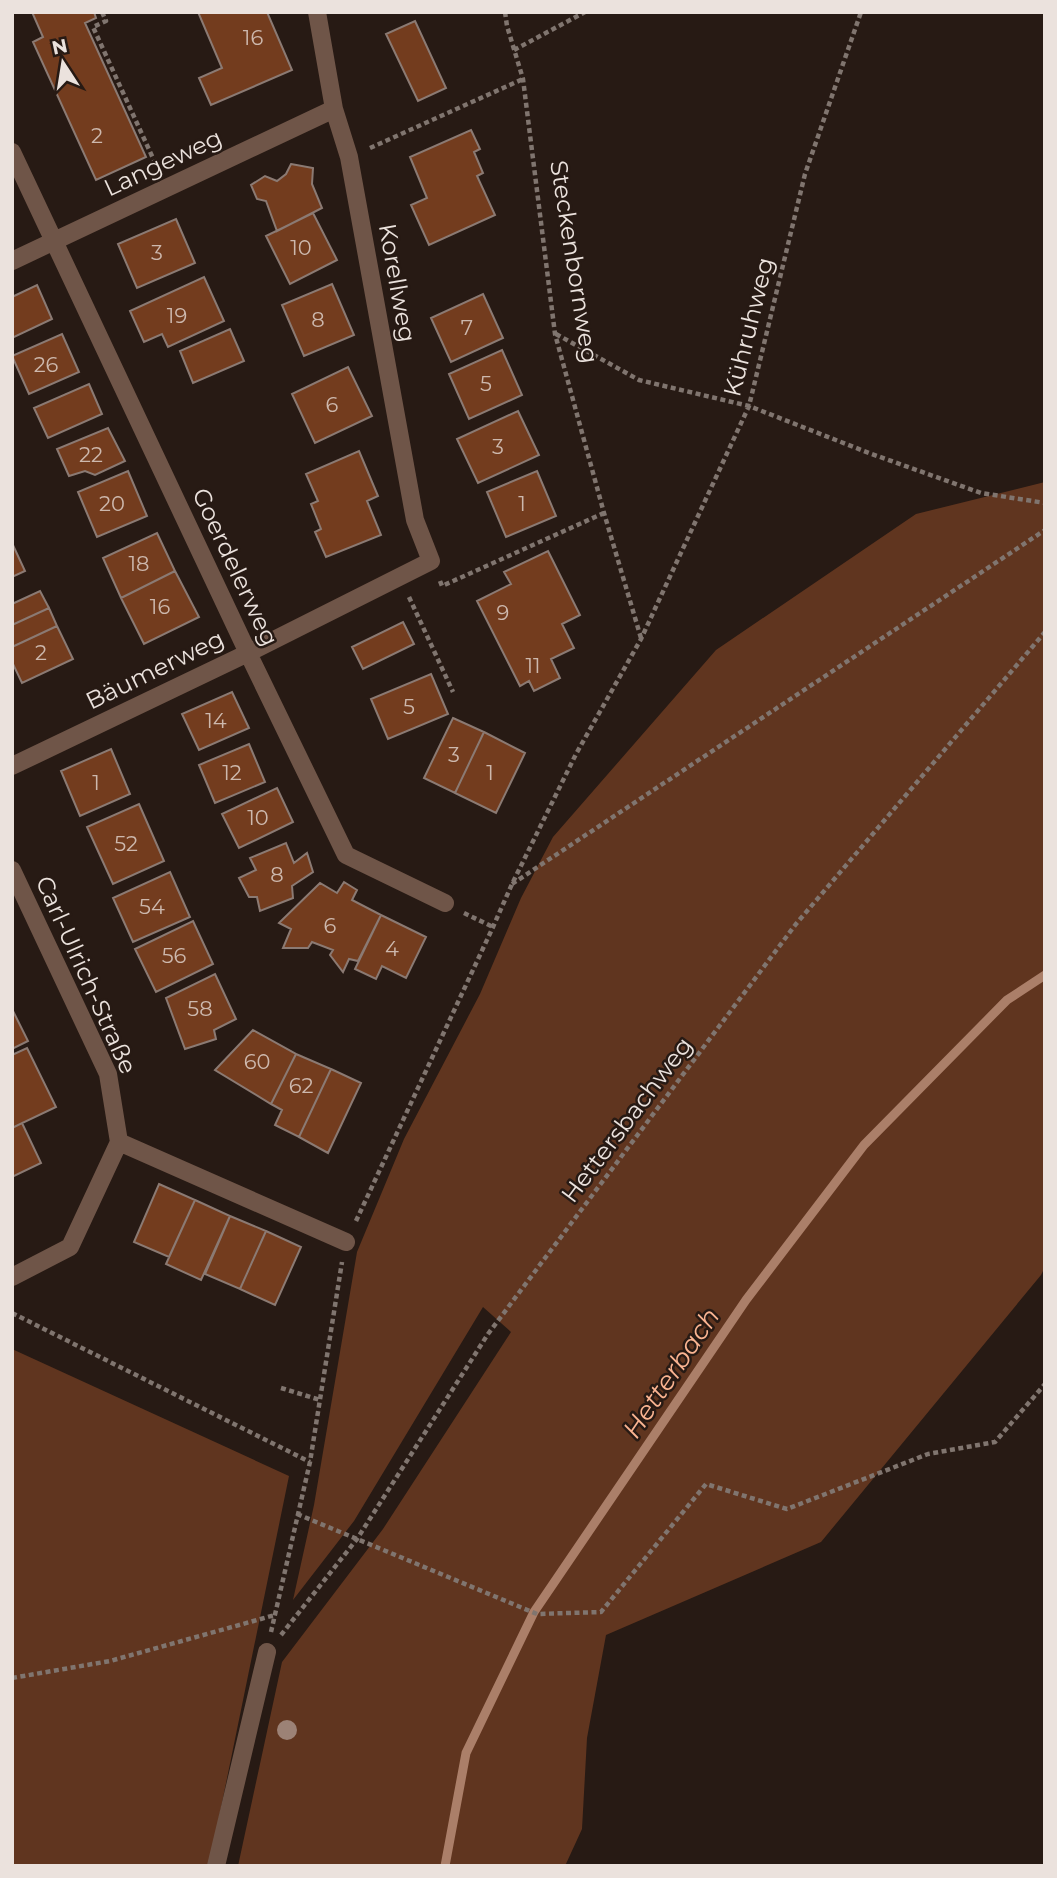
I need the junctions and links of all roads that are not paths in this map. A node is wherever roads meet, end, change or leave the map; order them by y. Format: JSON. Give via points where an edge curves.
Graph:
{"nodes":[{"id":1,"x":317,"y":12,"type":"edge"},
{"id":2,"x":334,"y":109,"type":"junction"},
{"id":3,"x":12,"y":152,"type":"edge"},
{"id":4,"x":55,"y":241,"type":"junction"},
{"id":5,"x":12,"y":261,"type":"edge"},
{"id":6,"x":431,"y":561,"type":"joint"},
{"id":7,"x":248,"y":653,"type":"junction"},
{"id":8,"x":12,"y":766,"type":"edge"},
{"id":9,"x":12,"y":870,"type":"edge"},
{"id":10,"x":445,"y":903,"type":"road end"},
{"id":11,"x":119,"y":1142,"type":"junction"},
{"id":12,"x":346,"y":1242,"type":"road end"},
{"id":13,"x":12,"y":1276,"type":"edge"},
{"id":14,"x":267,"y":1653,"type":"road end"},
{"id":15,"x":216,"y":1866,"type":"edge"}],
"edges":[{"from":1,"to":2,"type":"street","name":"Korellweg"},
{"from":2,"to":4,"type":"street","name":"Langeweg"},
{"from":2,"to":6,"type":"street","name":"Korellweg","via":[[349,157],[415,520]]},
{"from":3,"to":4,"type":"street","name":"Goerdelerweg"},
{"from":4,"to":5,"type":"street","name":"Langeweg"},
{"from":4,"to":7,"type":"street","name":"Goerdelerweg"},
{"from":6,"to":7,"type":"street","name":"Bäumerweg"},
{"from":7,"to":8,"type":"street","name":"Bäumerweg"},
{"from":7,"to":10,"type":"street","name":"Goerdelerweg","via":[[346,855]]},
{"from":9,"to":11,"type":"street","name":"Carl-Ulrich-Straße","via":[[108,1074]]},
{"from":11,"to":12,"type":"street"},
{"from":11,"to":13,"type":"street","via":[[70,1247]]},
{"from":14,"to":15,"type":"street"}]}
